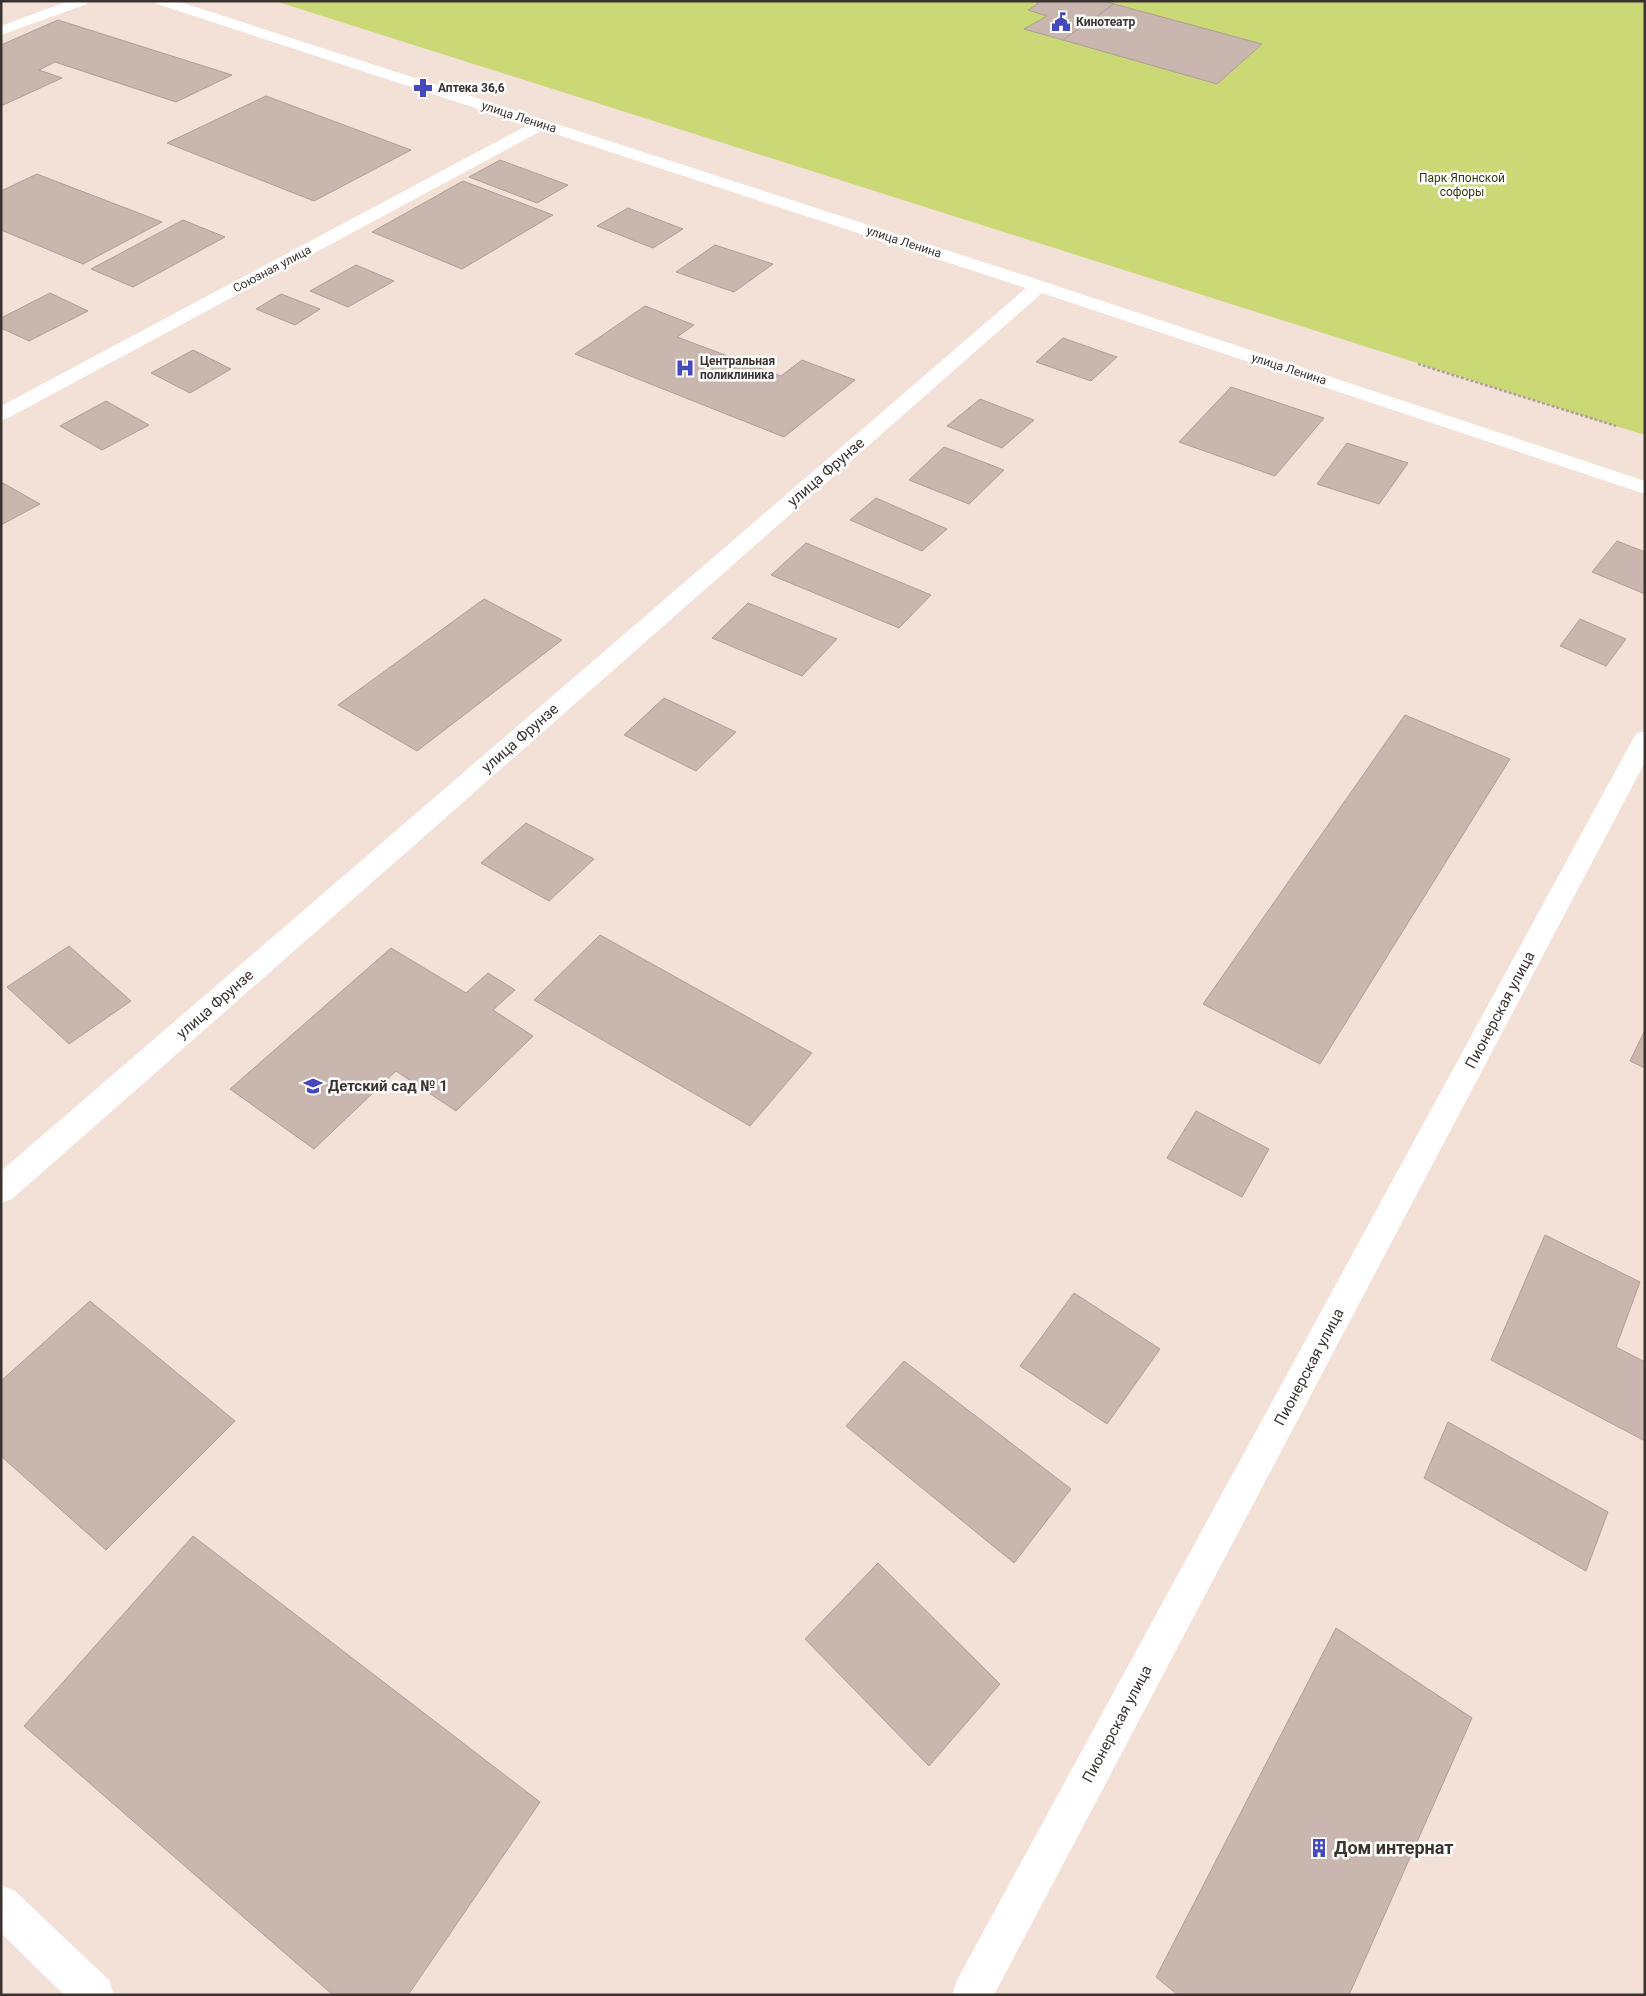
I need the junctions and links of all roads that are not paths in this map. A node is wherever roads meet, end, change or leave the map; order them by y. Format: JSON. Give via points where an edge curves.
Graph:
{"nodes":[{"id":1,"x":82,"y":1,"type":"edge"},
{"id":2,"x":162,"y":1,"type":"edge"},
{"id":3,"x":1,"y":31,"type":"edge"},
{"id":4,"x":542,"y":124,"type":"junction"},
{"id":5,"x":1040,"y":286,"type":"junction"},
{"id":6,"x":1,"y":414,"type":"edge"},
{"id":7,"x":1645,"y":488,"type":"edge"},
{"id":8,"x":1645,"y":739,"type":"edge"},
{"id":9,"x":1,"y":1190,"type":"edge"},
{"id":10,"x":1,"y":1905,"type":"edge"},
{"id":11,"x":94,"y":1995,"type":"edge"},
{"id":12,"x":972,"y":1995,"type":"edge"}],
"edges":[{"from":1,"to":3,"type":"street"},
{"from":2,"to":4,"type":"street","name":"улица Ленина"},
{"from":4,"to":5,"type":"street","name":"улица Ленина"},
{"from":4,"to":6,"type":"street","name":"Союзная улица"},
{"from":5,"to":7,"type":"street","name":"улица Ленина"},
{"from":5,"to":9,"type":"street","name":"улица Фрунзе"},
{"from":8,"to":12,"type":"street","name":"Пионерская улица"},
{"from":10,"to":11,"type":"street"}]}
